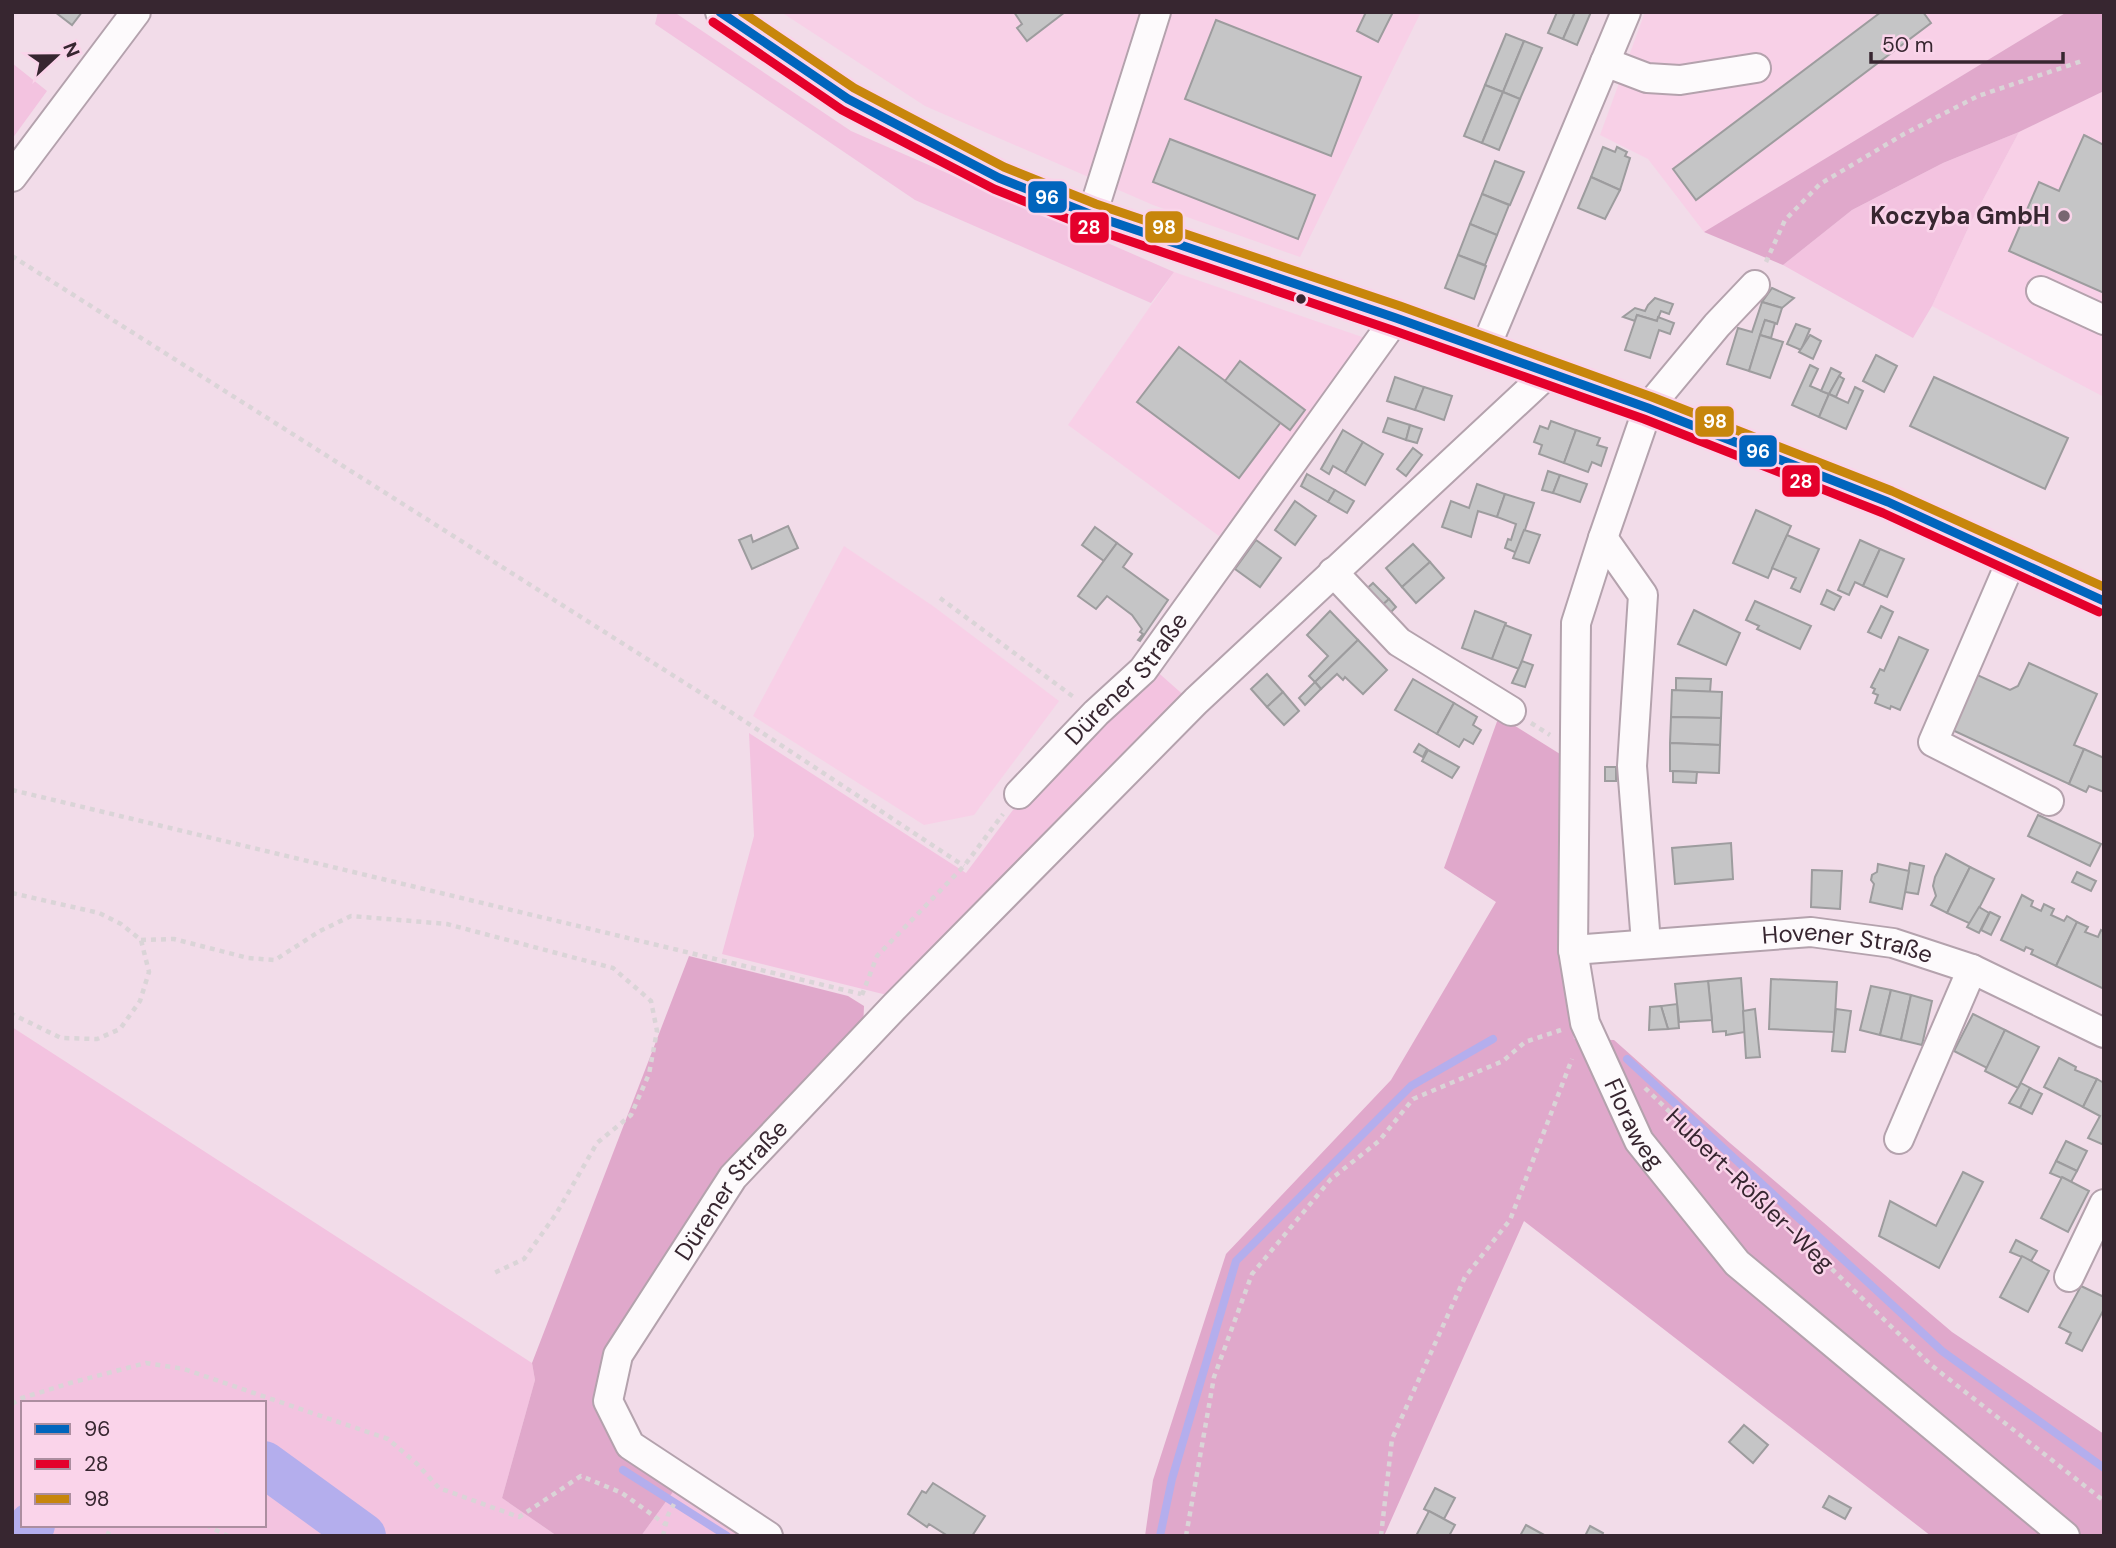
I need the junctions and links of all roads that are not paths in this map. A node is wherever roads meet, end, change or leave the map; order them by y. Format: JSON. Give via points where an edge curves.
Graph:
{"nodes":[{"id":1,"x":136,"y":12,"type":"edge"},
{"id":2,"x":720,"y":12,"type":"edge"},
{"id":3,"x":1156,"y":12,"type":"edge"},
{"id":4,"x":1626,"y":12,"type":"edge"},
{"id":5,"x":1605,"y":62,"type":"junction"},
{"id":6,"x":1756,"y":68,"type":"dead end"},
{"id":7,"x":12,"y":177,"type":"edge"},
{"id":8,"x":1092,"y":215,"type":"junction"},
{"id":9,"x":1755,"y":285,"type":"road end"},
{"id":10,"x":2041,"y":291,"type":"dead end"},
{"id":11,"x":1396,"y":318,"type":"junction"},
{"id":12,"x":2104,"y":320,"type":"edge"},
{"id":13,"x":1483,"y":351,"type":"junction"},
{"id":14,"x":1549,"y":372,"type":"junction"},
{"id":15,"x":1648,"y":408,"type":"junction"},
{"id":16,"x":1603,"y":538,"type":"junction"},
{"id":17,"x":2012,"y":559,"type":"junction"},
{"id":18,"x":1333,"y":572,"type":"junction"},
{"id":19,"x":2104,"y":601,"type":"edge"},
{"id":20,"x":1511,"y":711,"type":"road end"},
{"id":21,"x":1019,"y":794,"type":"road end"},
{"id":22,"x":2049,"y":801,"type":"dead end"},
{"id":23,"x":1646,"y":943,"type":"junction"},
{"id":24,"x":1573,"y":950,"type":"junction"},
{"id":25,"x":1972,"y":970,"type":"junction"},
{"id":26,"x":2104,"y":1033,"type":"edge"},
{"id":27,"x":1899,"y":1139,"type":"dead end"},
{"id":28,"x":2104,"y":1204,"type":"edge"},
{"id":29,"x":2069,"y":1277,"type":"dead end"},
{"id":30,"x":768,"y":1536,"type":"edge"},
{"id":31,"x":2065,"y":1536,"type":"edge"}],
"edges":[{"from":1,"to":7,"type":"street"},
{"from":2,"to":8,"type":"street","via":[[859,104],[999,178]]},
{"from":3,"to":8,"type":"street"},
{"from":4,"to":5,"type":"street"},
{"from":5,"to":6,"type":"street","via":[[1647,78],[1680,80]]},
{"from":5,"to":13,"type":"street"},
{"from":8,"to":11,"type":"street"},
{"from":9,"to":15,"type":"street"},
{"from":10,"to":12,"type":"street"},
{"from":11,"to":13,"type":"street"},
{"from":11,"to":21,"type":"street","name":"Dürener Straße","via":[[1143,670]]},
{"from":13,"to":14,"type":"street"},
{"from":14,"to":15,"type":"street"},
{"from":14,"to":18,"type":"street","name":"Dürener Straße"},
{"from":15,"to":16,"type":"street","name":"Floraweg"},
{"from":15,"to":17,"type":"street","via":[[1888,502]]},
{"from":16,"to":23,"type":"street","via":[[1643,595],[1632,766]]},
{"from":16,"to":24,"type":"street","name":"Floraweg","via":[[1576,623]]},
{"from":17,"to":19,"type":"street"},
{"from":17,"to":22,"type":"street","via":[[1933,742]]},
{"from":18,"to":20,"type":"street","via":[[1399,642]]},
{"from":18,"to":30,"type":"street","name":"Dürener Straße","via":[[1196,701],[733,1177],[618,1355],[608,1401],[630,1445]]},
{"from":23,"to":24,"type":"street","name":"Hovener Straße"},
{"from":23,"to":25,"type":"street","name":"Hovener Straße","via":[[1811,932],[1893,943]]},
{"from":24,"to":31,"type":"street","name":"Floraweg","via":[[1585,1023],[1639,1141],[1737,1263]]},
{"from":25,"to":26,"type":"street","name":"Hovener Straße"},
{"from":25,"to":27,"type":"street"},
{"from":28,"to":29,"type":"street"}]}
